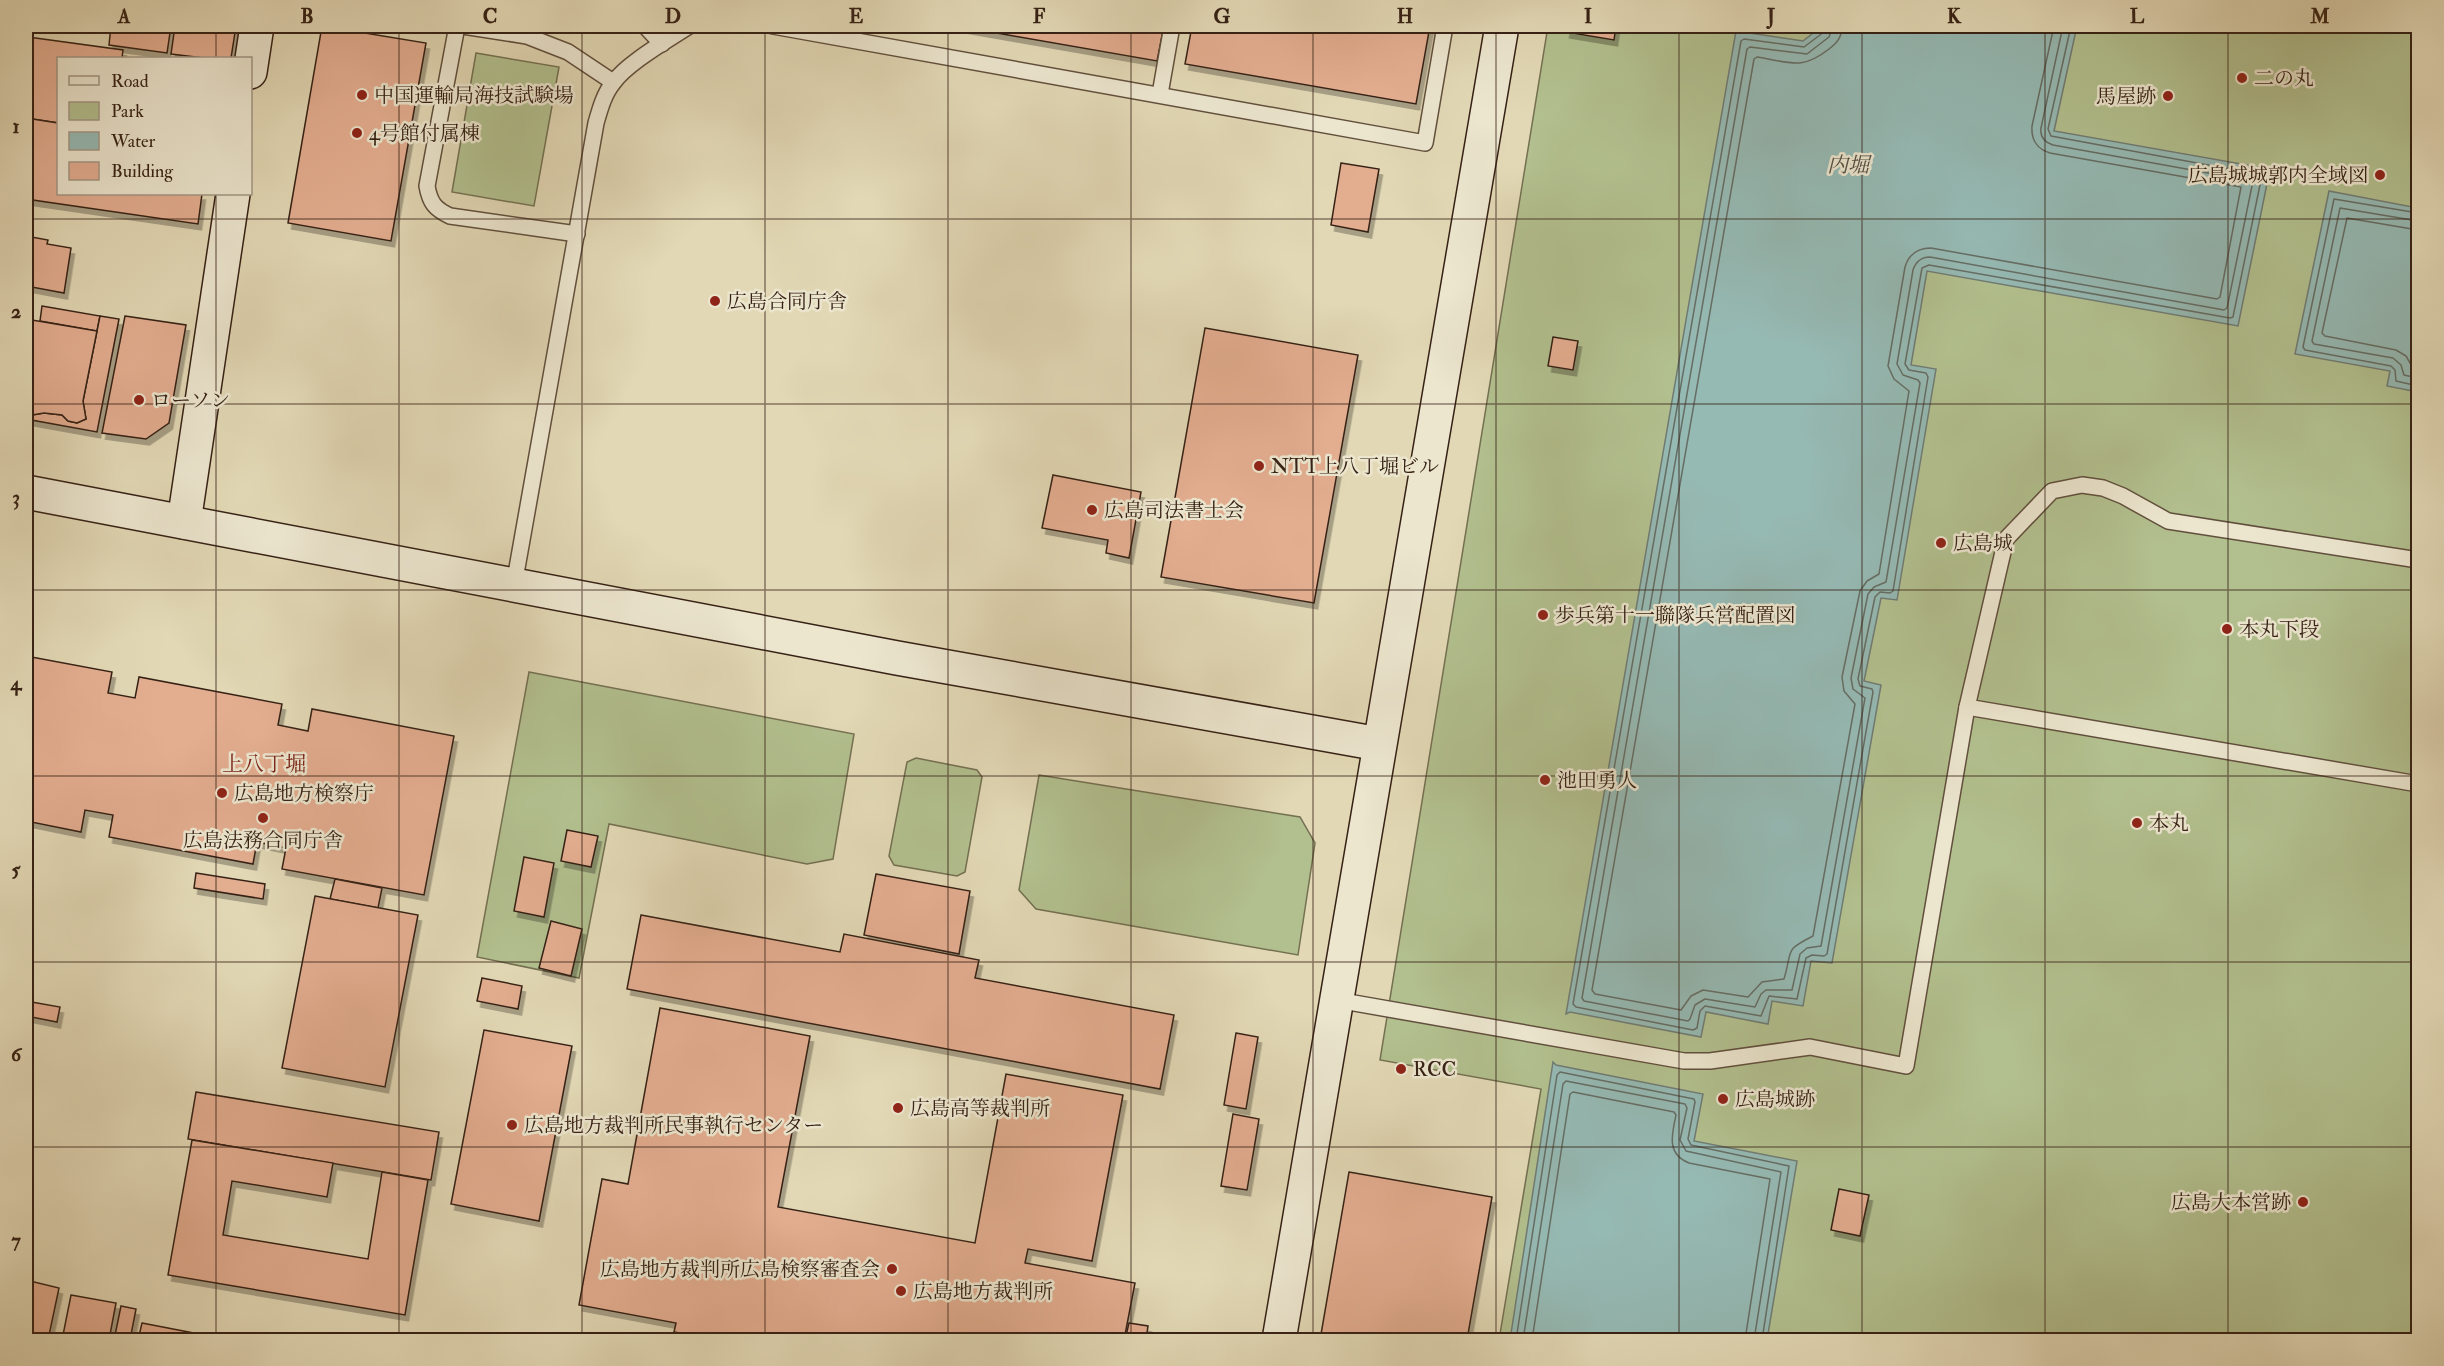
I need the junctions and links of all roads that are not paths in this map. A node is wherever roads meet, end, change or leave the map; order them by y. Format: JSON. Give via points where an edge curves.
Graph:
{"nodes":[{"id":1,"x":257,"y":26,"type":"edge"},
{"id":2,"x":457,"y":26,"type":"edge"},
{"id":3,"x":463,"y":26,"type":"edge"},
{"id":4,"x":645,"y":26,"type":"edge"},
{"id":5,"x":689,"y":26,"type":"edge"},
{"id":6,"x":773,"y":26,"type":"edge"},
{"id":7,"x":1172,"y":26,"type":"edge"},
{"id":8,"x":1445,"y":26,"type":"edge"},
{"id":9,"x":1502,"y":26,"type":"edge"},
{"id":10,"x":662,"y":44,"type":"junction"},
{"id":11,"x":252,"y":59,"type":"edge"},
{"id":12,"x":613,"y":82,"type":"junction"},
{"id":13,"x":1160,"y":94,"type":"junction"},
{"id":14,"x":233,"y":195,"type":"edge"},
{"id":15,"x":577,"y":234,"type":"junction"},
{"id":16,"x":26,"y":492,"type":"edge"},
{"id":17,"x":184,"y":522,"type":"junction"},
{"id":18,"x":2418,"y":560,"type":"edge"},
{"id":19,"x":513,"y":585,"type":"junction"},
{"id":20,"x":1967,"y":707,"type":"junction"},
{"id":21,"x":1379,"y":744,"type":"junction"},
{"id":22,"x":2418,"y":784,"type":"edge"},
{"id":23,"x":1337,"y":1000,"type":"junction"},
{"id":24,"x":1279,"y":1341,"type":"edge"}],
"edges":[{"from":1,"to":11,"type":"street"},
{"from":2,"to":15,"type":"lane","via":[[427,186],[429,199],[437,210],[450,216]]},
{"from":3,"to":12,"type":"lane","via":[[527,36],[568,52]]},
{"from":4,"to":10,"type":"lane"},
{"from":5,"to":10,"type":"lane"},
{"from":6,"to":13,"type":"lane"},
{"from":7,"to":13,"type":"lane"},
{"from":8,"to":13,"type":"lane","via":[[1425,143]]},
{"from":9,"to":21,"type":"street"},
{"from":10,"to":12,"type":"lane"},
{"from":12,"to":15,"type":"lane","via":[[596,123]]},
{"from":14,"to":17,"type":"street"},
{"from":15,"to":19,"type":"lane"},
{"from":16,"to":17,"type":"street"},
{"from":17,"to":19,"type":"street"},
{"from":18,"to":20,"type":"lane","via":[[2168,521],[2103,488],[2082,485],[2052,491],[2006,539]]},
{"from":19,"to":21,"type":"street"},
{"from":20,"to":22,"type":"lane"},
{"from":20,"to":23,"type":"lane","via":[[1906,1066],[1810,1047],[1684,1061]]},
{"from":21,"to":23,"type":"street"},
{"from":23,"to":24,"type":"street"}]}
